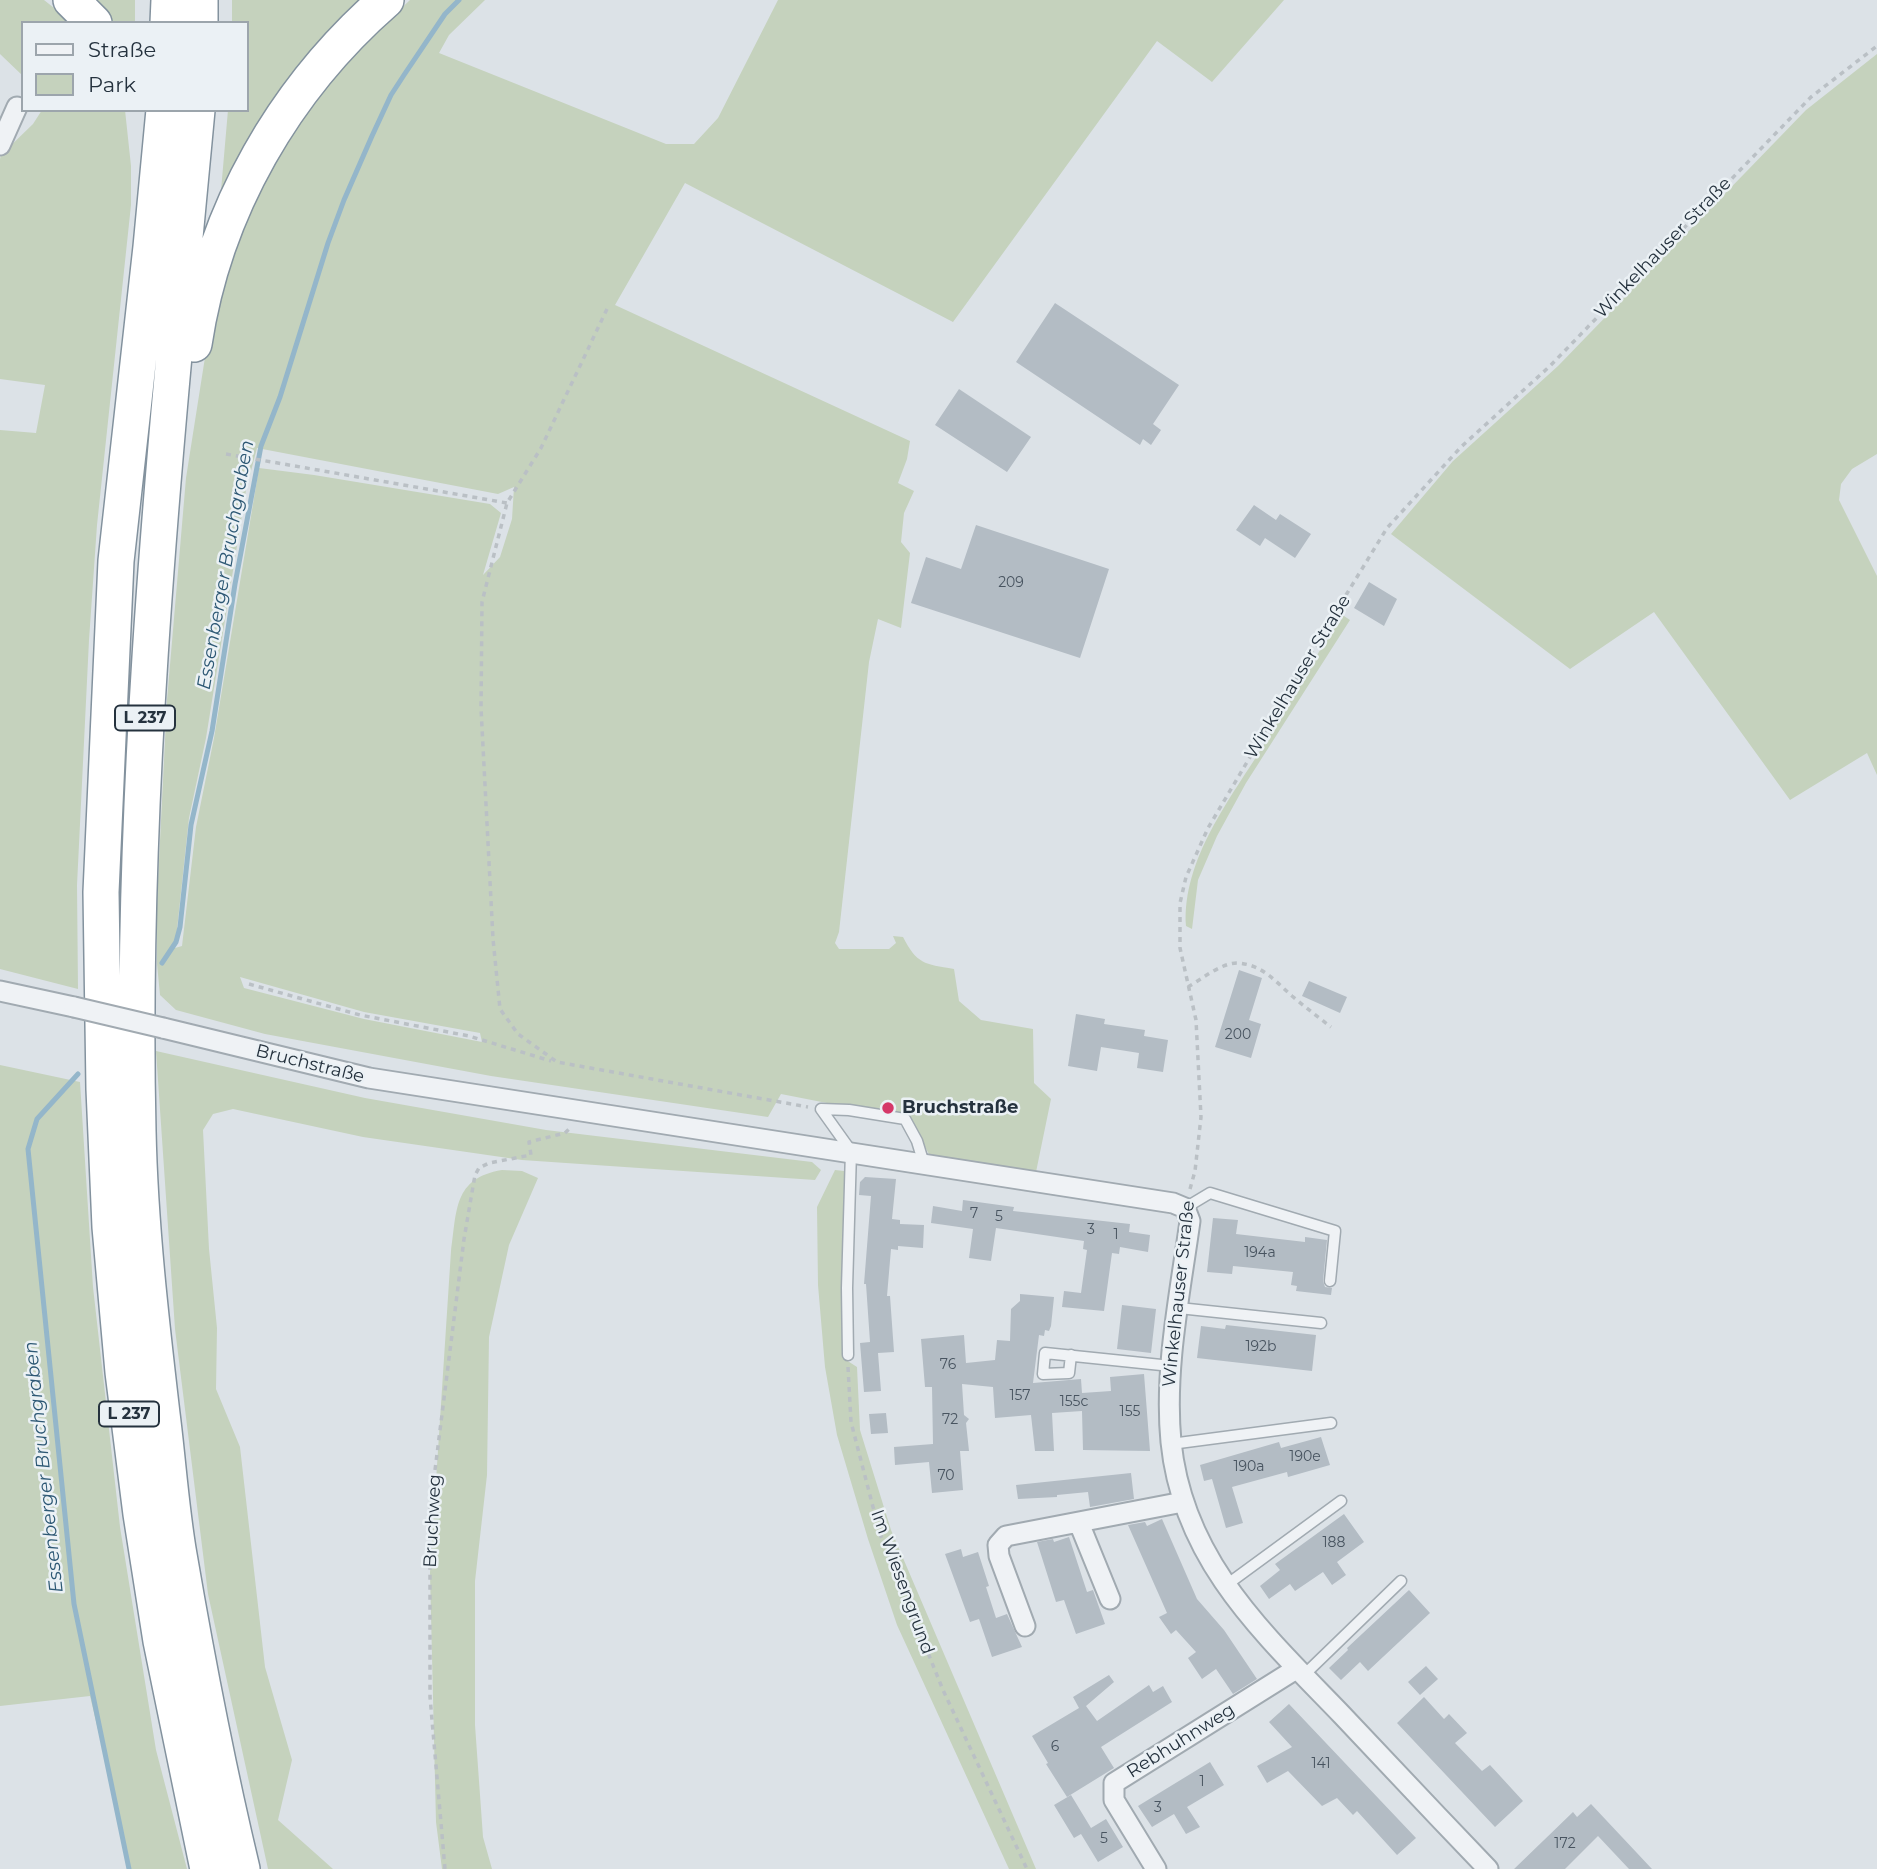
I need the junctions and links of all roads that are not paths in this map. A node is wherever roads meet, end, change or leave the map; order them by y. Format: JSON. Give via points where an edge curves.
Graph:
{"nodes":[{"id":1,"x":71,"y":0,"type":"edge"},
{"id":2,"x":169,"y":0,"type":"edge"},
{"id":3,"x":200,"y":0,"type":"edge"},
{"id":4,"x":386,"y":0,"type":"edge"},
{"id":5,"x":92,"y":21,"type":"edge"},
{"id":6,"x":168,"y":21,"type":"edge"},
{"id":7,"x":200,"y":21,"type":"edge"},
{"id":8,"x":17,"y":107,"type":"dead end"},
{"id":9,"x":142,"y":112,"type":"edge"},
{"id":10,"x":164,"y":112,"type":"edge"},
{"id":11,"x":197,"y":112,"type":"edge"},
{"id":12,"x":0,"y":145,"type":"edge"},
{"id":13,"x":151,"y":247,"type":"junction"},
{"id":14,"x":164,"y":465,"type":"junction"},
{"id":15,"x":0,"y":991,"type":"edge"},
{"id":16,"x":851,"y":1151,"type":"junction"},
{"id":17,"x":924,"y":1164,"type":"junction"},
{"id":18,"x":1185,"y":1208,"type":"junction"},
{"id":19,"x":1330,"y":1281,"type":"dead end"},
{"id":20,"x":1179,"y":1308,"type":"junction"},
{"id":21,"x":1321,"y":1322,"type":"dead end"},
{"id":22,"x":848,"y":1355,"type":"road end"},
{"id":23,"x":1071,"y":1355,"type":"dead end"},
{"id":24,"x":1171,"y":1366,"type":"junction"},
{"id":25,"x":1331,"y":1423,"type":"dead end"},
{"id":26,"x":1171,"y":1444,"type":"junction"},
{"id":27,"x":1342,"y":1501,"type":"dead end"},
{"id":28,"x":1183,"y":1502,"type":"junction"},
{"id":29,"x":1079,"y":1523,"type":"junction"},
{"id":30,"x":1401,"y":1581,"type":"dead end"},
{"id":31,"x":1225,"y":1586,"type":"junction"},
{"id":32,"x":1110,"y":1599,"type":"dead end"},
{"id":33,"x":1025,"y":1626,"type":"dead end"},
{"id":34,"x":1300,"y":1672,"type":"junction"},
{"id":35,"x":208,"y":1869,"type":"edge"},
{"id":36,"x":242,"y":1869,"type":"edge"},
{"id":37,"x":1156,"y":1869,"type":"edge"},
{"id":38,"x":1488,"y":1869,"type":"edge"}],
"edges":[{"from":1,"to":5,"type":"highway"},
{"from":2,"to":6,"type":"highway"},
{"from":3,"to":7,"type":"highway"},
{"from":4,"to":14,"type":"highway","via":[[315,73],[276,125],[250,171],[222,233],[195,337],[182,425]]},
{"from":8,"to":12,"type":"street"},
{"from":9,"to":13,"type":"highway","via":[[140,209]]},
{"from":10,"to":13,"type":"highway","number":"L 237"},
{"from":11,"to":14,"type":"highway","number":"L 237"},
{"from":13,"to":35,"type":"highway","number":"L 237","via":[[117,561],[101,892],[104,1089],[111,1240],[140,1501],[161,1641]]},
{"from":14,"to":36,"type":"highway","number":"L 237","via":[[143,764],[137,971],[146,1286],[178,1552]]},
{"from":15,"to":16,"type":"street","name":"Bruchstraße","bridge":true,"via":[[369,1078]]},
{"from":16,"to":17,"type":"street","name":"Bruchstraße"},
{"from":16,"to":17,"type":"lane","via":[[821,1109],[905,1119]]},
{"from":16,"to":22,"type":"lane"},
{"from":17,"to":18,"type":"street","name":"Bruchstraße"},
{"from":18,"to":19,"type":"lane","via":[[1210,1194],[1335,1231]]},
{"from":18,"to":20,"type":"street","name":"Winkelhauser Straße","via":[[1190,1221]]},
{"from":20,"to":21,"type":"lane"},
{"from":20,"to":24,"type":"street","name":"Winkelhauser Straße"},
{"from":23,"to":24,"type":"lane"},
{"from":24,"to":26,"type":"street","name":"Winkelhauser Straße"},
{"from":25,"to":26,"type":"lane"},
{"from":26,"to":28,"type":"street","name":"Winkelhauser Straße"},
{"from":27,"to":31,"type":"lane"},
{"from":28,"to":29,"type":"street"},
{"from":28,"to":31,"type":"street","name":"Winkelhauser Straße","via":[[1201,1546]]},
{"from":29,"to":32,"type":"street"},
{"from":29,"to":33,"type":"street","via":[[1006,1536],[998,1545]]},
{"from":30,"to":34,"type":"lane"},
{"from":31,"to":34,"type":"street","name":"Winkelhauser Straße"},
{"from":34,"to":37,"type":"street","name":"Rebhuhnweg","via":[[1114,1783],[1114,1800]]},
{"from":34,"to":38,"type":"street","name":"Winkelhauser Straße"}]}
